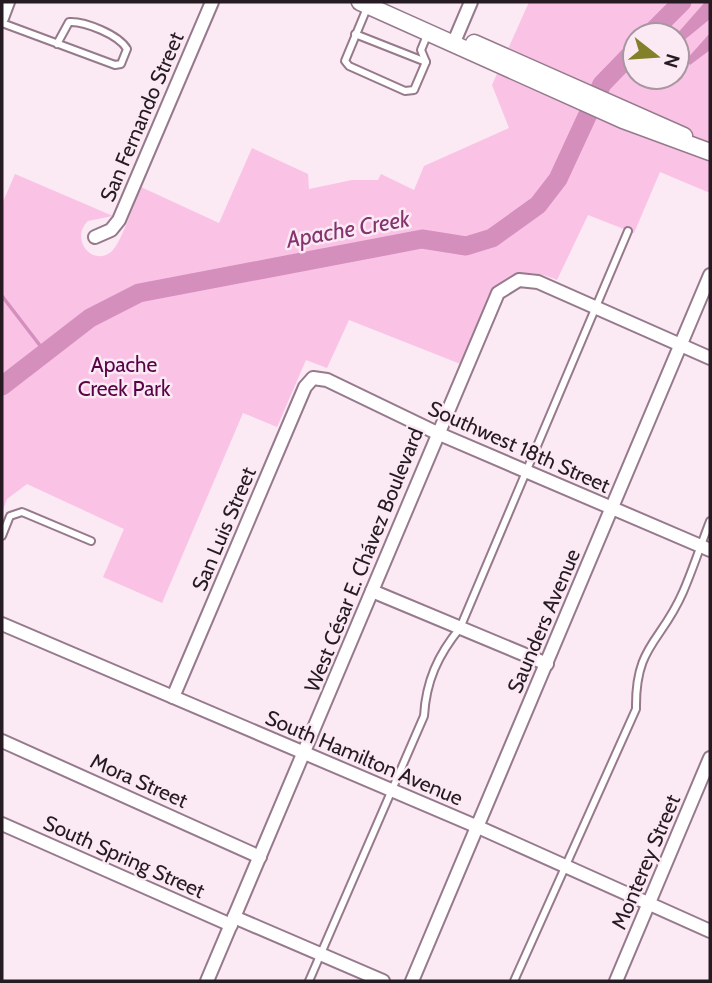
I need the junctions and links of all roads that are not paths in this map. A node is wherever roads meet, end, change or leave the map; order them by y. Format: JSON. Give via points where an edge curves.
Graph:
{"nodes":[{"id":1,"x":8,"y":2,"type":"edge"},
{"id":2,"x":212,"y":2,"type":"edge"},
{"id":3,"x":471,"y":2,"type":"edge"},
{"id":4,"x":364,"y":4,"type":"edge"},
{"id":5,"x":2,"y":20,"type":"edge"},
{"id":6,"x":429,"y":32,"type":"junction"},
{"id":7,"x":355,"y":34,"type":"junction"},
{"id":8,"x":454,"y":42,"type":"junction"},
{"id":9,"x":57,"y":44,"type":"junction"},
{"id":10,"x":426,"y":62,"type":"junction"},
{"id":11,"x":710,"y":151,"type":"edge"},
{"id":12,"x":628,"y":231,"type":"dead end"},
{"id":13,"x":95,"y":237,"type":"dead end"},
{"id":14,"x":710,"y":275,"type":"edge"},
{"id":15,"x":596,"y":308,"type":"junction"},
{"id":16,"x":680,"y":345,"type":"junction"},
{"id":17,"x":710,"y":358,"type":"edge"},
{"id":18,"x":313,"y":378,"type":"joint"},
{"id":19,"x":438,"y":433,"type":"junction"},
{"id":20,"x":526,"y":471,"type":"junction"},
{"id":21,"x":612,"y":509,"type":"junction"},
{"id":22,"x":710,"y":521,"type":"edge"},
{"id":23,"x":2,"y":536,"type":"edge"},
{"id":24,"x":91,"y":541,"type":"dead end"},
{"id":25,"x":705,"y":548,"type":"edge"},
{"id":26,"x":372,"y":591,"type":"junction"},
{"id":27,"x":2,"y":624,"type":"edge"},
{"id":28,"x":460,"y":628,"type":"junction"},
{"id":29,"x":547,"y":664,"type":"junction"},
{"id":30,"x":173,"y":697,"type":"junction"},
{"id":31,"x":2,"y":741,"type":"edge"},
{"id":32,"x":304,"y":755,"type":"junction"},
{"id":33,"x":709,"y":763,"type":"edge"},
{"id":34,"x":390,"y":790,"type":"junction"},
{"id":35,"x":2,"y":824,"type":"edge"},
{"id":36,"x":478,"y":827,"type":"junction"},
{"id":37,"x":260,"y":857,"type":"junction"},
{"id":38,"x":566,"y":866,"type":"junction"},
{"id":39,"x":650,"y":903,"type":"junction"},
{"id":40,"x":233,"y":921,"type":"junction"},
{"id":41,"x":710,"y":931,"type":"edge"},
{"id":42,"x":321,"y":954,"type":"junction"},
{"id":43,"x":207,"y":981,"type":"edge"},
{"id":44,"x":309,"y":981,"type":"edge"},
{"id":45,"x":383,"y":981,"type":"edge"},
{"id":46,"x":412,"y":981,"type":"edge"},
{"id":47,"x":514,"y":981,"type":"edge"},
{"id":48,"x":616,"y":981,"type":"edge"}],
"edges":[{"from":1,"to":5,"type":"street"},
{"from":2,"to":13,"type":"street","name":"San Fernando Street","via":[[119,220],[111,230]]},
{"from":3,"to":8,"type":"street"},
{"from":4,"to":6,"type":"street"},
{"from":4,"to":7,"type":"lane"},
{"from":5,"to":9,"type":"lane"},
{"from":6,"to":8,"type":"street"},
{"from":6,"to":10,"type":"lane","via":[[421,50]]},
{"from":7,"to":10,"type":"lane"},
{"from":7,"to":10,"type":"lane","via":[[346,55],[349,66],[405,91],[414,90]]},
{"from":8,"to":11,"type":"street","via":[[467,52],[555,84]]},
{"from":9,"to":9,"type":"lane","via":[[115,65],[121,64],[127,49],[122,41],[77,22],[69,22]]},
{"from":12,"to":15,"type":"lane"},
{"from":14,"to":16,"type":"street","name":"Saunders Avenue"},
{"from":15,"to":16,"type":"street"},
{"from":15,"to":19,"type":"street","name":"West César E. Chávez Boulevard","via":[[538,282],[519,280],[498,293]]},
{"from":15,"to":20,"type":"lane"},
{"from":16,"to":17,"type":"street"},
{"from":16,"to":21,"type":"street","name":"Saunders Avenue"},
{"from":18,"to":19,"type":"street","name":"Southwest 18th Street","via":[[327,380]]},
{"from":18,"to":30,"type":"street","name":"San Luis Street","via":[[305,387]]},
{"from":19,"to":20,"type":"street","name":"Southwest 18th Street"},
{"from":19,"to":26,"type":"street","name":"West César E. Chávez Boulevard"},
{"from":20,"to":21,"type":"street","name":"Southwest 18th Street"},
{"from":20,"to":28,"type":"lane"},
{"from":21,"to":25,"type":"street","name":"Southwest 18th Street"},
{"from":21,"to":29,"type":"street","name":"Saunders Avenue"},
{"from":22,"to":25,"type":"lane"},
{"from":23,"to":24,"type":"lane","via":[[10,516],[23,512]]},
{"from":25,"to":38,"type":"lane","via":[[645,651],[636,679],[636,709]]},
{"from":26,"to":28,"type":"street"},
{"from":26,"to":32,"type":"street","name":"West César E. Chávez Boulevard"},
{"from":27,"to":30,"type":"street","name":"South Hamilton Avenue"},
{"from":28,"to":29,"type":"street"},
{"from":28,"to":34,"type":"lane","via":[[433,672],[425,691],[424,716]]},
{"from":29,"to":36,"type":"street","name":"Saunders Avenue"},
{"from":30,"to":32,"type":"street","name":"South Hamilton Avenue"},
{"from":31,"to":37,"type":"street","name":"Mora Street"},
{"from":32,"to":34,"type":"street","name":"South Hamilton Avenue"},
{"from":32,"to":37,"type":"street","name":"West César E. Chávez Boulevard"},
{"from":33,"to":39,"type":"street","name":"Monterey Street"},
{"from":34,"to":36,"type":"street","name":"South Hamilton Avenue"},
{"from":34,"to":42,"type":"lane"},
{"from":35,"to":40,"type":"street","name":"South Spring Street"},
{"from":36,"to":38,"type":"street","name":"South Hamilton Avenue"},
{"from":36,"to":46,"type":"street","name":"Saunders Avenue"},
{"from":37,"to":40,"type":"street","name":"West César E. Chávez Boulevard"},
{"from":38,"to":39,"type":"street","name":"South Hamilton Avenue"},
{"from":38,"to":47,"type":"lane"},
{"from":39,"to":41,"type":"street","name":"South Hamilton Avenue"},
{"from":39,"to":48,"type":"street","name":"Monterey Street"},
{"from":40,"to":42,"type":"street","name":"South Spring Street"},
{"from":40,"to":43,"type":"street","name":"West César E. Chávez Boulevard"},
{"from":42,"to":44,"type":"lane"},
{"from":42,"to":45,"type":"street","name":"South Spring Street"}]}
